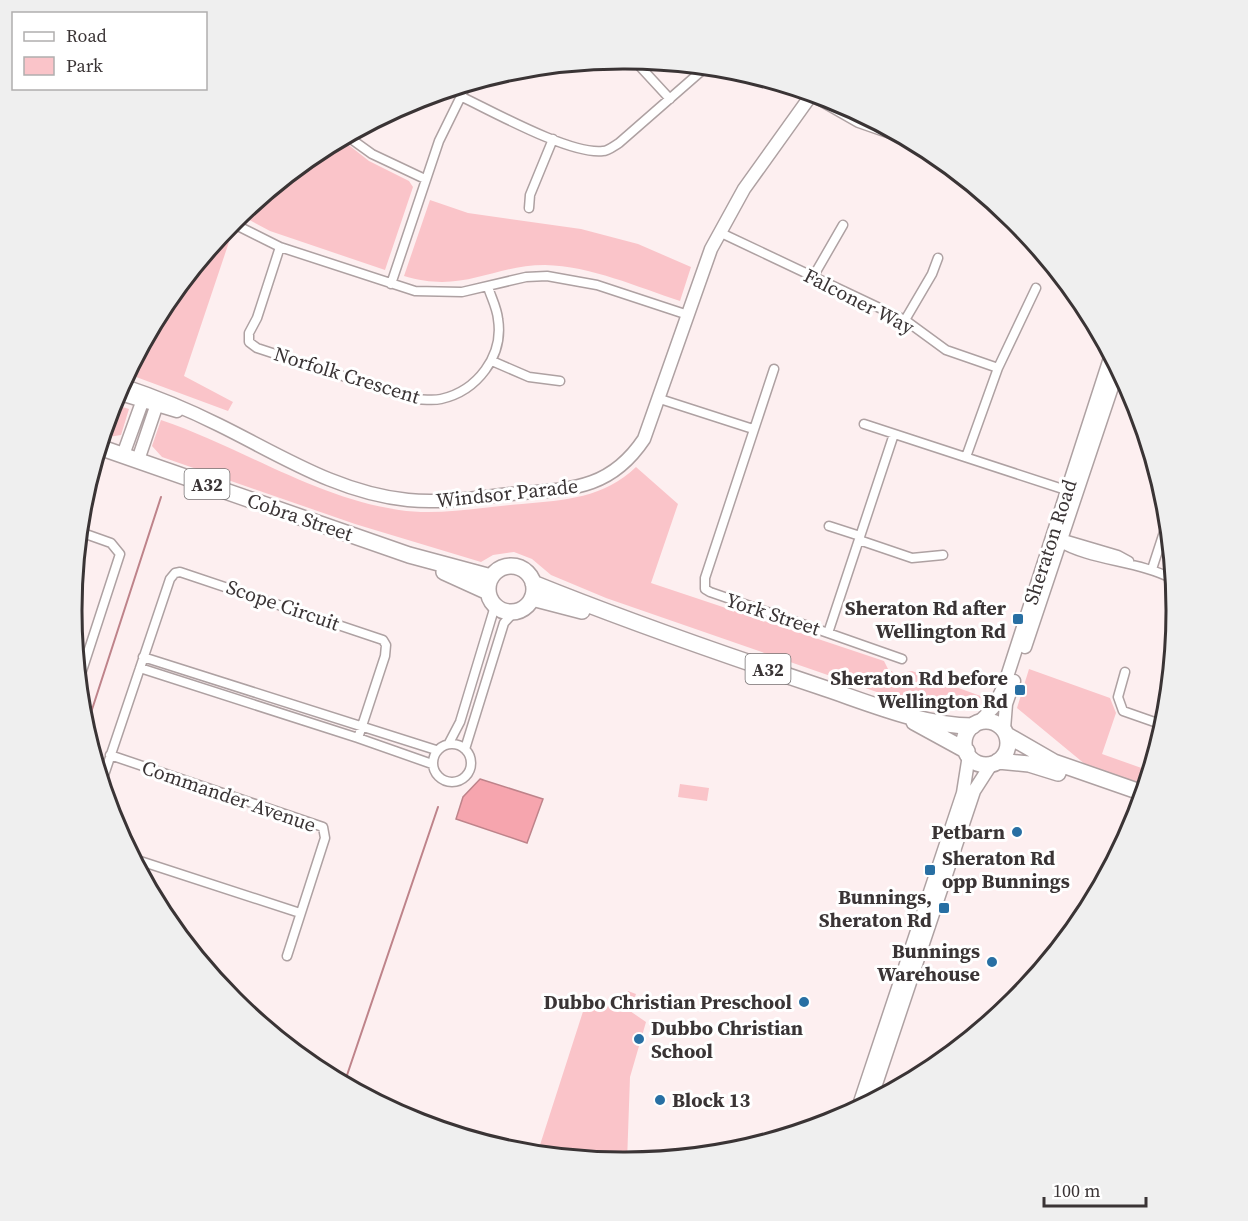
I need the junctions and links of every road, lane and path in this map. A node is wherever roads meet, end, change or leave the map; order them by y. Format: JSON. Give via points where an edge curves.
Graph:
{"nodes":[{"id":1,"x":643,"y":70,"type":"edge"},
{"id":2,"x":698,"y":74,"type":"edge"},
{"id":3,"x":460,"y":96,"type":"joint"},
{"id":4,"x":670,"y":99,"type":"junction"},
{"id":5,"x":806,"y":101,"type":"edge"},
{"id":6,"x":553,"y":139,"type":"junction"},
{"id":7,"x":355,"y":141,"type":"edge"},
{"id":8,"x":425,"y":179,"type":"junction"},
{"id":9,"x":530,"y":208,"type":"dead end"},
{"id":10,"x":843,"y":225,"type":"dead end"},
{"id":11,"x":241,"y":228,"type":"edge"},
{"id":12,"x":719,"y":232,"type":"junction"},
{"id":13,"x":280,"y":247,"type":"junction"},
{"id":14,"x":938,"y":258,"type":"dead end"},
{"id":15,"x":813,"y":278,"type":"junction"},
{"id":16,"x":391,"y":284,"type":"junction"},
{"id":17,"x":488,"y":287,"type":"junction"},
{"id":18,"x":1036,"y":288,"type":"dead end"},
{"id":19,"x":688,"y":315,"type":"junction"},
{"id":20,"x":905,"y":320,"type":"junction"},
{"id":21,"x":492,"y":361,"type":"junction"},
{"id":22,"x":1108,"y":367,"type":"edge"},
{"id":23,"x":998,"y":368,"type":"junction"},
{"id":24,"x":774,"y":369,"type":"dead end"},
{"id":25,"x":1114,"y":380,"type":"edge"},
{"id":26,"x":560,"y":381,"type":"dead end"},
{"id":27,"x":130,"y":390,"type":"edge"},
{"id":28,"x":128,"y":395,"type":"edge"},
{"id":29,"x":143,"y":397,"type":"junction"},
{"id":30,"x":660,"y":399,"type":"junction"},
{"id":31,"x":158,"y":402,"type":"junction"},
{"id":32,"x":864,"y":424,"type":"dead end"},
{"id":33,"x":753,"y":429,"type":"junction"},
{"id":34,"x":894,"y":434,"type":"junction"},
{"id":35,"x":107,"y":450,"type":"edge"},
{"id":36,"x":106,"y":453,"type":"edge"},
{"id":37,"x":966,"y":457,"type":"junction"},
{"id":38,"x":131,"y":458,"type":"junction"},
{"id":39,"x":1072,"y":492,"type":"junction"},
{"id":40,"x":829,"y":526,"type":"dead end"},
{"id":41,"x":88,"y":535,"type":"edge"},
{"id":42,"x":859,"y":538,"type":"junction"},
{"id":43,"x":1058,"y":539,"type":"junction"},
{"id":44,"x":1161,"y":541,"type":"edge"},
{"id":45,"x":943,"y":555,"type":"dead end"},
{"id":46,"x":1152,"y":569,"type":"junction"},
{"id":47,"x":1164,"y":575,"type":"edge"},
{"id":48,"x":491,"y":591,"type":"junction"},
{"id":49,"x":533,"y":591,"type":"junction"},
{"id":50,"x":515,"y":611,"type":"junction"},
{"id":51,"x":828,"y":633,"type":"junction"},
{"id":52,"x":902,"y":659,"type":"dead end"},
{"id":53,"x":85,"y":661,"type":"edge"},
{"id":54,"x":142,"y":662,"type":"junction"},
{"id":55,"x":1125,"y":672,"type":"dead end"},
{"id":56,"x":890,"y":710,"type":"junction"},
{"id":57,"x":1154,"y":722,"type":"edge"},
{"id":58,"x":976,"y":724,"type":"junction"},
{"id":59,"x":362,"y":726,"type":"junction"},
{"id":60,"x":1005,"y":732,"type":"junction"},
{"id":61,"x":358,"y":738,"type":"junction"},
{"id":62,"x":449,"y":743,"type":"junction"},
{"id":63,"x":465,"y":749,"type":"junction"},
{"id":64,"x":436,"y":750,"type":"junction"},
{"id":65,"x":968,"y":753,"type":"junction"},
{"id":66,"x":110,"y":754,"type":"junction"},
{"id":67,"x":995,"y":762,"type":"junction"},
{"id":68,"x":432,"y":764,"type":"junction"},
{"id":69,"x":106,"y":768,"type":"edge"},
{"id":70,"x":1135,"y":790,"type":"edge"},
{"id":71,"x":1132,"y":798,"type":"edge"},
{"id":72,"x":145,"y":863,"type":"edge"},
{"id":73,"x":945,"y":863,"type":"junction"},
{"id":74,"x":300,"y":913,"type":"junction"},
{"id":75,"x":287,"y":956,"type":"dead end"},
{"id":76,"x":874,"y":1090,"type":"edge"},
{"id":77,"x":862,"y":1096,"type":"edge"}],
"edges":[{"from":1,"to":4,"type":"street"},
{"from":2,"to":4,"type":"street"},
{"from":3,"to":6,"type":"street"},
{"from":3,"to":8,"type":"street"},
{"from":4,"to":6,"type":"street","via":[[605,152]]},
{"from":5,"to":12,"type":"street","name":"Windsor Parade"},
{"from":6,"to":9,"type":"street","via":[[530,195]]},
{"from":7,"to":8,"type":"street","via":[[379,158]]},
{"from":8,"to":16,"type":"street"},
{"from":10,"to":15,"type":"street"},
{"from":11,"to":13,"type":"street"},
{"from":12,"to":15,"type":"street","name":"Falconer Way"},
{"from":12,"to":19,"type":"street","name":"Windsor Parade"},
{"from":13,"to":16,"type":"street"},
{"from":13,"to":21,"type":"street","name":"Norfolk Crescent","via":[[249,333],[249,342],[257,348],[413,399],[439,400],[457,394],[477,380]]},
{"from":14,"to":20,"type":"street"},
{"from":15,"to":20,"type":"street","name":"Falconer Way"},
{"from":16,"to":17,"type":"street","via":[[439,294]]},
{"from":17,"to":19,"type":"street","via":[[526,278],[570,278]]},
{"from":17,"to":21,"type":"street","via":[[498,319]]},
{"from":18,"to":23,"type":"street"},
{"from":19,"to":30,"type":"street","name":"Windsor Parade"},
{"from":20,"to":23,"type":"street","name":"Falconer Way","via":[[946,350]]},
{"from":21,"to":26,"type":"street","via":[[529,377]]},
{"from":22,"to":39,"type":"street","name":"Sheraton Road"},
{"from":23,"to":37,"type":"street"},
{"from":24,"to":33,"type":"street","name":"York Street"},
{"from":25,"to":39,"type":"street","name":"Sheraton Road"},
{"from":27,"to":29,"type":"street","name":"Windsor Parade"},
{"from":28,"to":29,"type":"street","name":"Windsor Parade"},
{"from":29,"to":31,"type":"street","name":"Windsor Parade"},
{"from":29,"to":38,"type":"street"},
{"from":30,"to":31,"type":"street","name":"Windsor Parade","via":[[633,455],[604,478],[568,489],[434,501],[387,497],[334,481],[198,416]]},
{"from":30,"to":33,"type":"street"},
{"from":31,"to":38,"type":"street"},
{"from":32,"to":34,"type":"street"},
{"from":33,"to":51,"type":"street","name":"York Street","via":[[705,578],[705,589]]},
{"from":34,"to":37,"type":"street"},
{"from":34,"to":42,"type":"street","name":"York Street"},
{"from":35,"to":38,"type":"highway","name":"Cobra Street","number":"A32"},
{"from":36,"to":38,"type":"highway","name":"Cobra Street","number":"A32"},
{"from":37,"to":39,"type":"street"},
{"from":38,"to":48,"type":"highway","name":"Cobra Street","number":"A32","via":[[409,555]]},
{"from":39,"to":43,"type":"street","name":"Sheraton Road"},
{"from":40,"to":42,"type":"street"},
{"from":41,"to":53,"type":"street","via":[[111,543],[118,549],[120,559]]},
{"from":42,"to":45,"type":"street","via":[[912,558]]},
{"from":42,"to":51,"type":"street","name":"York Street"},
{"from":43,"to":46,"type":"street"},
{"from":43,"to":58,"type":"street","name":"Sheraton Road","via":[[1004,686],[993,708]]},
{"from":43,"to":60,"type":"street","name":"Sheraton Road","via":[[1009,696]]},
{"from":44,"to":46,"type":"street"},
{"from":46,"to":47,"type":"street"},
{"from":48,"to":49,"type":"highway","number":"A32","via":[[503,567],[510,565],[525,570]]},
{"from":48,"to":50,"type":"highway","number":"A32","via":[[501,610]]},
{"from":48,"to":62,"type":"street","via":[[460,722]]},
{"from":49,"to":50,"type":"highway","via":[[528,604]]},
{"from":49,"to":56,"type":"highway","number":"A32"},
{"from":50,"to":63,"type":"street","via":[[504,623]]},
{"from":51,"to":52,"type":"street"},
{"from":54,"to":59,"type":"street"},
{"from":54,"to":59,"type":"street","name":"Scope Circuit","via":[[170,579],[175,573],[186,572],[383,640],[385,656]]},
{"from":54,"to":61,"type":"street"},
{"from":54,"to":66,"type":"street"},
{"from":55,"to":57,"type":"street","via":[[1118,697],[1123,711]]},
{"from":56,"to":58,"type":"highway","number":"A32","via":[[957,725]]},
{"from":56,"to":65,"type":"highway","number":"A32"},
{"from":58,"to":60,"type":"highway","number":"A32","via":[[993,722]]},
{"from":58,"to":65,"type":"highway","via":[[966,735]]},
{"from":59,"to":61,"type":"street","name":"Scope Circuit"},
{"from":59,"to":64,"type":"street"},
{"from":60,"to":67,"type":"highway","via":[[1007,749]]},
{"from":60,"to":70,"type":"highway","number":"A32","via":[[1047,759]]},
{"from":61,"to":68,"type":"street"},
{"from":62,"to":63,"type":"street"},
{"from":62,"to":64,"type":"street"},
{"from":63,"to":68,"type":"street","via":[[471,763],[460,780],[444,781]]},
{"from":64,"to":68,"type":"street"},
{"from":65,"to":67,"type":"highway","number":"A32","via":[[978,762]]},
{"from":65,"to":73,"type":"street","via":[[965,786]]},
{"from":66,"to":69,"type":"street"},
{"from":66,"to":74,"type":"street","name":"Commander Avenue","via":[[323,827],[325,838]]},
{"from":67,"to":71,"type":"highway","number":"A32","via":[[1040,767]]},
{"from":67,"to":73,"type":"street","via":[[974,791]]},
{"from":72,"to":74,"type":"street"},
{"from":73,"to":76,"type":"street"},
{"from":73,"to":77,"type":"street"},
{"from":74,"to":75,"type":"street","name":"Commander Avenue"}]}
